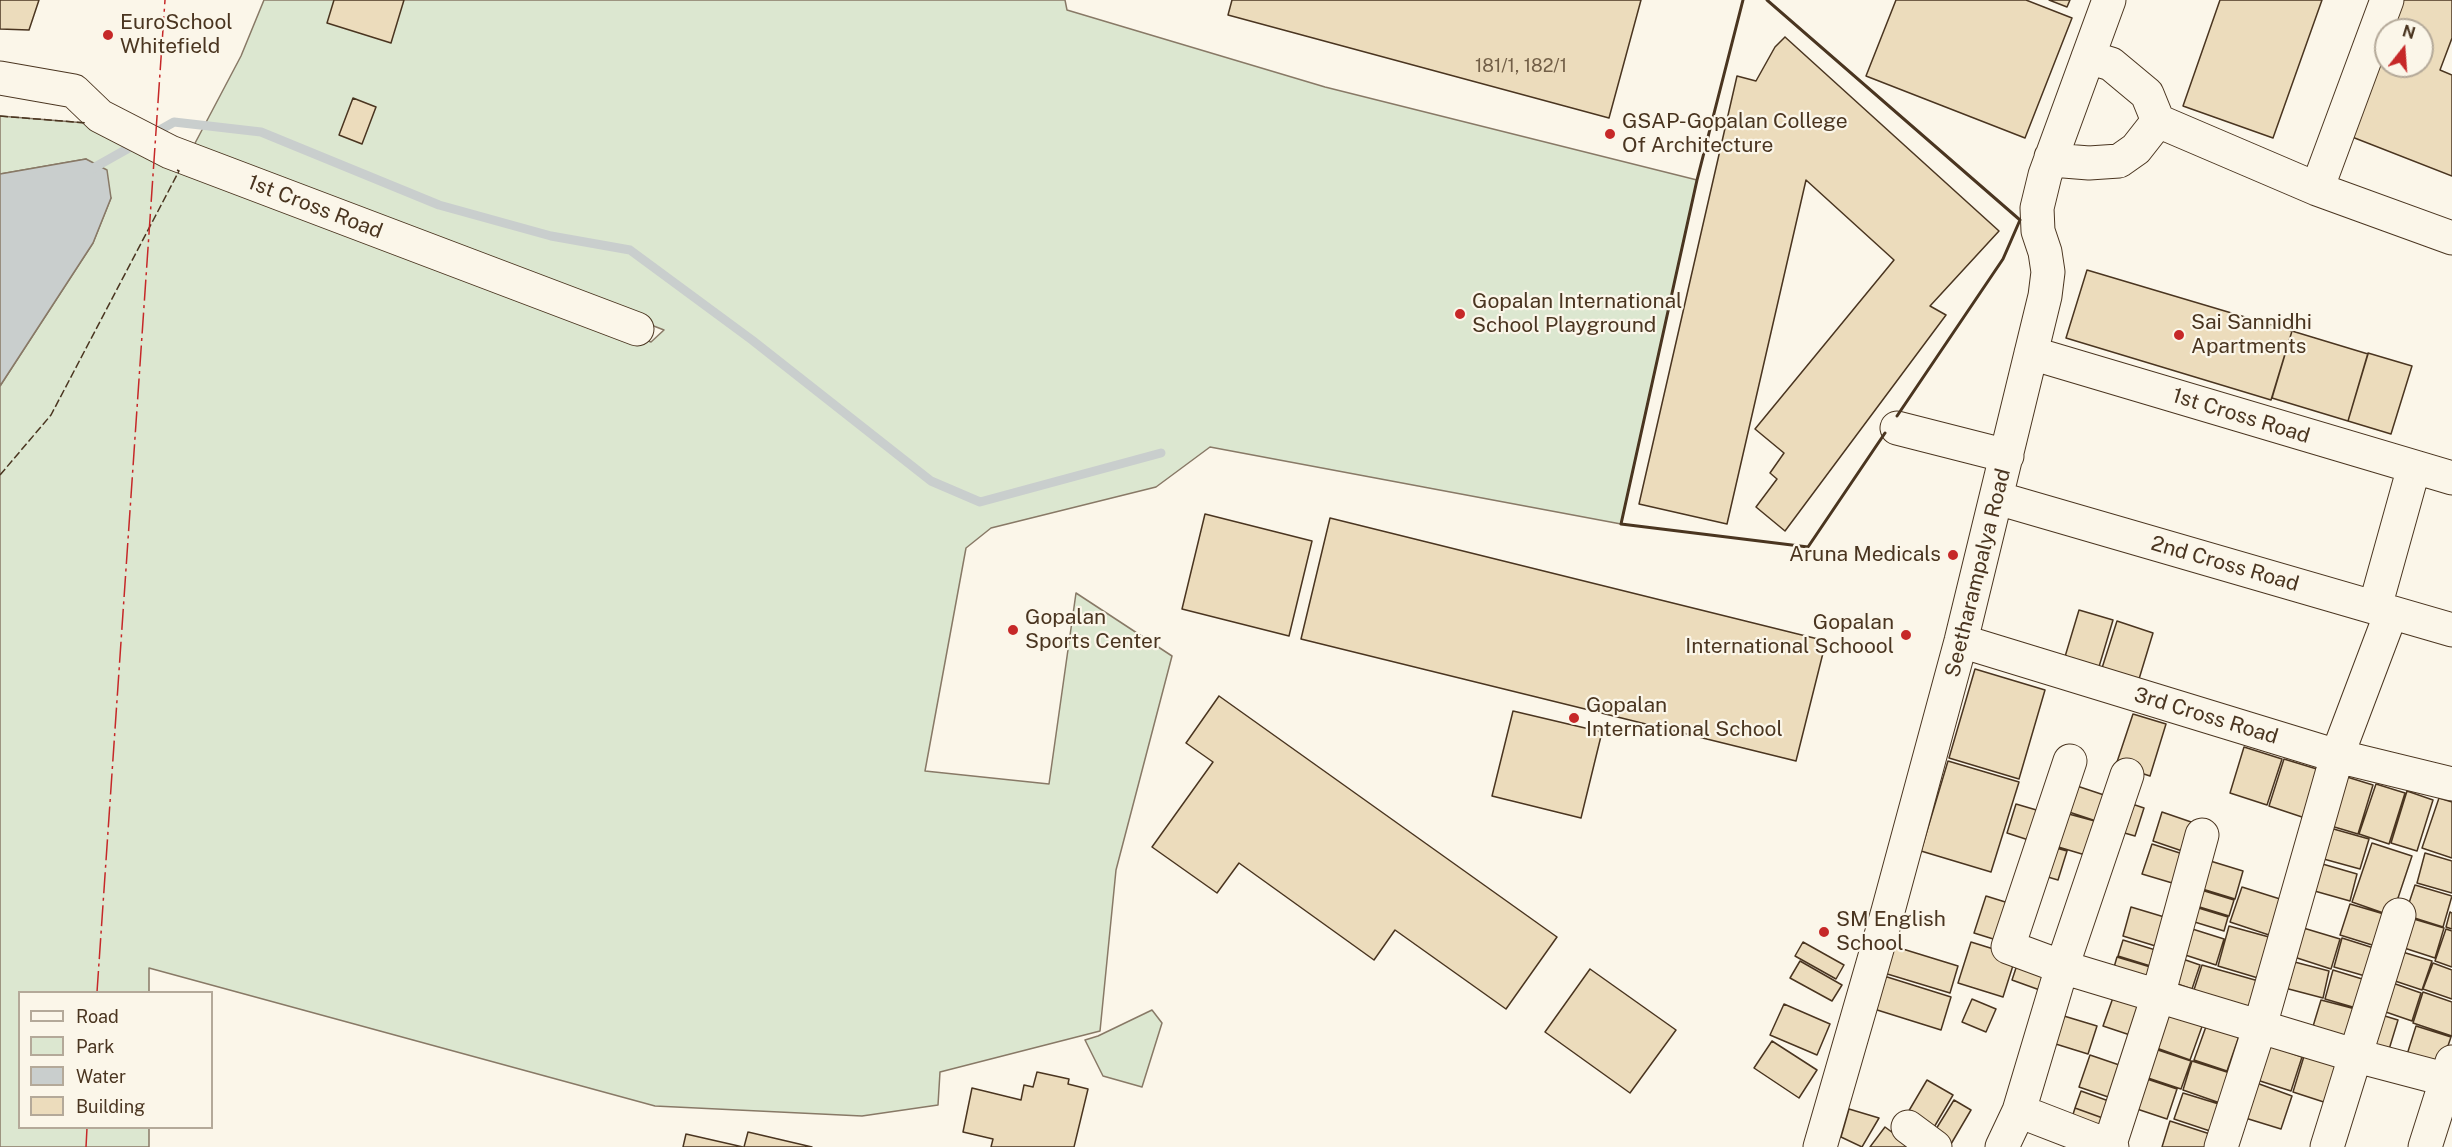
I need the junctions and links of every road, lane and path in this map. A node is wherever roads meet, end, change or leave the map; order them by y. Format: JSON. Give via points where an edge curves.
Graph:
{"nodes":[{"id":1,"x":2109,"y":0,"type":"edge"},
{"id":2,"x":2387,"y":0,"type":"edge"},
{"id":3,"x":2088,"y":57,"type":"junction"},
{"id":4,"x":0,"y":78,"type":"edge"},
{"id":5,"x":2158,"y":121,"type":"junction"},
{"id":6,"x":2051,"y":158,"type":"junction"},
{"id":7,"x":2317,"y":189,"type":"junction"},
{"id":8,"x":2452,"y":238,"type":"edge"},
{"id":9,"x":637,"y":329,"type":"dead end"},
{"id":10,"x":2031,"y":353,"type":"junction"},
{"id":11,"x":1897,"y":428,"type":"dead end"},
{"id":12,"x":2007,"y":456,"type":"junction"},
{"id":13,"x":2414,"y":467,"type":"junction"},
{"id":14,"x":2452,"y":478,"type":"edge"},
{"id":15,"x":1997,"y":498,"type":"junction"},
{"id":16,"x":2383,"y":610,"type":"junction"},
{"id":17,"x":2452,"y":630,"type":"edge"},
{"id":18,"x":1961,"y":641,"type":"junction"},
{"id":19,"x":2337,"y":756,"type":"junction"},
{"id":20,"x":2070,"y":761,"type":"dead end"},
{"id":21,"x":2127,"y":775,"type":"dead end"},
{"id":22,"x":2452,"y":784,"type":"edge"},
{"id":23,"x":2202,"y":835,"type":"dead end"},
{"id":24,"x":2399,"y":915,"type":"dead end"},
{"id":25,"x":2062,"y":967,"type":"junction"},
{"id":26,"x":2158,"y":996,"type":"junction"},
{"id":27,"x":2260,"y":1026,"type":"junction"},
{"id":28,"x":2357,"y":1056,"type":"junction"},
{"id":29,"x":2450,"y":1074,"type":"edge"},
{"id":30,"x":2019,"y":1111,"type":"junction"},
{"id":31,"x":1908,"y":1127,"type":"dead end"},
{"id":32,"x":1820,"y":1147,"type":"edge"},
{"id":33,"x":1935,"y":1147,"type":"edge"},
{"id":34,"x":2002,"y":1147,"type":"edge"},
{"id":35,"x":2110,"y":1147,"type":"edge"},
{"id":36,"x":2221,"y":1147,"type":"edge"},
{"id":37,"x":2327,"y":1147,"type":"edge"},
{"id":38,"x":2425,"y":1147,"type":"edge"}],
"edges":[{"from":1,"to":3,"type":"street","name":"Seetharampalya Road"},
{"from":2,"to":7,"type":"street"},
{"from":3,"to":5,"type":"street","via":[[2111,64],[2147,94]]},
{"from":3,"to":6,"type":"street","name":"Seetharampalya Road"},
{"from":4,"to":9,"type":"street","name":"1st Cross Road","via":[[74,91],[100,116],[170,152]]},
{"from":5,"to":6,"type":"street","via":[[2136,149],[2119,161],[2064,162]]},
{"from":5,"to":7,"type":"street"},
{"from":6,"to":10,"type":"street","name":"Seetharampalya Road","via":[[2037,208],[2048,272]]},
{"from":7,"to":8,"type":"street"},
{"from":10,"to":12,"type":"street","name":"Seetharampalya Road"},
{"from":10,"to":13,"type":"street","name":"1st Cross Road"},
{"from":11,"to":12,"type":"street"},
{"from":12,"to":15,"type":"street","name":"Seetharampalya Road"},
{"from":13,"to":14,"type":"street","name":"1st Cross Road"},
{"from":13,"to":16,"type":"street"},
{"from":15,"to":16,"type":"street","name":"2nd Cross Road"},
{"from":15,"to":18,"type":"street","name":"Seetharampalya Road"},
{"from":16,"to":17,"type":"street","name":"2nd Cross Road"},
{"from":16,"to":19,"type":"street"},
{"from":18,"to":19,"type":"street","name":"3rd Cross Road"},
{"from":18,"to":32,"type":"street","name":"Seetharampalya Road"},
{"from":19,"to":22,"type":"street","name":"3rd Cross Road"},
{"from":19,"to":27,"type":"street"},
{"from":20,"to":25,"type":"street","via":[[2008,947]]},
{"from":21,"to":25,"type":"street"},
{"from":23,"to":26,"type":"street"},
{"from":24,"to":28,"type":"street"},
{"from":25,"to":26,"type":"street"},
{"from":25,"to":30,"type":"street"},
{"from":26,"to":27,"type":"street"},
{"from":26,"to":35,"type":"street"},
{"from":27,"to":28,"type":"street"},
{"from":27,"to":36,"type":"street"},
{"from":28,"to":29,"type":"street"},
{"from":28,"to":37,"type":"street"},
{"from":29,"to":38,"type":"street"},
{"from":30,"to":34,"type":"street"},
{"from":30,"to":35,"type":"street"},
{"from":31,"to":33,"type":"street"}]}
